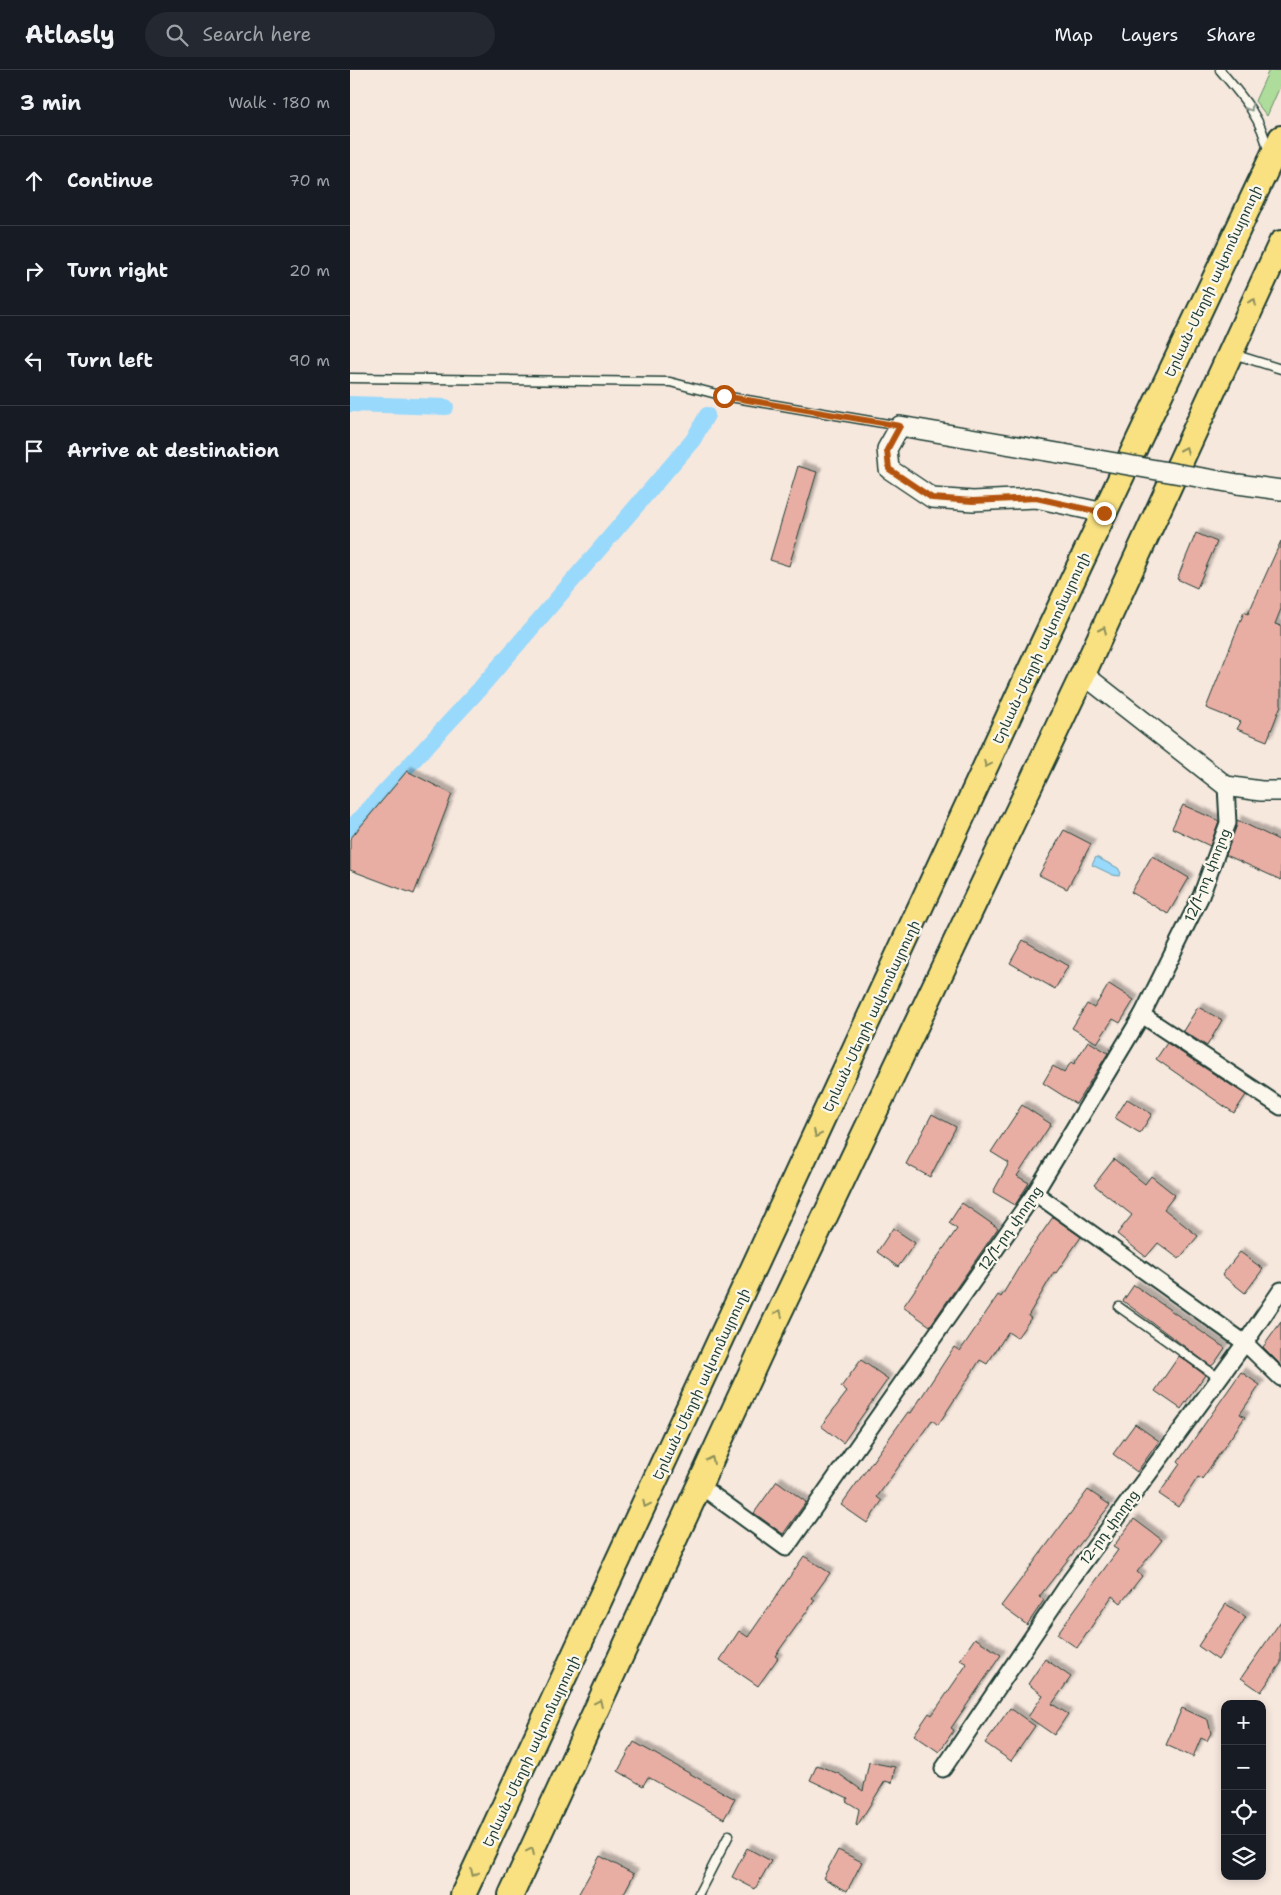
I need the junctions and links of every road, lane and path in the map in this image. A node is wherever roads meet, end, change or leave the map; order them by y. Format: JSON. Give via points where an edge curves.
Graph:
{"nodes":[{"id":1,"x":1220,"y":70,"type":"edge"},
{"id":2,"x":1281,"y":138,"type":"edge"},
{"id":3,"x":1270,"y":161,"type":"junction"},
{"id":4,"x":1281,"y":243,"type":"edge"},
{"id":5,"x":1229,"y":353,"type":"junction"},
{"id":6,"x":1281,"y":369,"type":"edge"},
{"id":7,"x":350,"y":378,"type":"edge"},
{"id":8,"x":900,"y":426,"type":"junction"},
{"id":9,"x":1281,"y":490,"type":"edge"},
{"id":10,"x":1104,"y":513,"type":"junction"},
{"id":11,"x":1083,"y":674,"type":"junction"},
{"id":12,"x":1226,"y":786,"type":"junction"},
{"id":13,"x":1281,"y":791,"type":"edge"},
{"id":14,"x":1142,"y":1015,"type":"junction"},
{"id":15,"x":1281,"y":1107,"type":"edge"},
{"id":16,"x":1035,"y":1193,"type":"junction"},
{"id":17,"x":1281,"y":1290,"type":"edge"},
{"id":18,"x":1119,"y":1307,"type":"dead end"},
{"id":19,"x":1245,"y":1343,"type":"junction"},
{"id":20,"x":1219,"y":1378,"type":"junction"},
{"id":21,"x":1281,"y":1378,"type":"edge"},
{"id":22,"x":699,"y":1485,"type":"junction"},
{"id":23,"x":942,"y":1769,"type":"dead end"},
{"id":24,"x":729,"y":1834,"type":"dead end"},
{"id":25,"x":463,"y":1895,"type":"edge"},
{"id":26,"x":510,"y":1895,"type":"edge"},
{"id":27,"x":698,"y":1895,"type":"edge"}],
"edges":[{"from":1,"to":3,"type":"lane","one_way":true,"via":[[1264,131]]},
{"from":2,"to":3,"type":"highway","name":"Երևան-Մեղրի ավտոմայրուղի"},
{"from":3,"to":10,"type":"highway","name":"Երևան-Մեղրի ավտոմայրուղի"},
{"from":5,"to":4,"type":"highway","one_way":true},
{"from":5,"to":6,"type":"lane"},
{"from":11,"to":5,"type":"highway","one_way":true},
{"from":7,"to":8,"type":"lane","via":[[670,382],[724,396]]},
{"from":8,"to":9,"type":"street","bridge":true},
{"from":8,"to":10,"type":"street","via":[[887,450],[889,469],[932,498],[973,501],[1036,498]]},
{"from":10,"to":25,"type":"highway","name":"Երևան-Մեղրի ավտոմայրուղի","one_way":true},
{"from":11,"to":12,"type":"street"},
{"from":22,"to":11,"type":"highway","one_way":true},
{"from":12,"to":13,"type":"street"},
{"from":12,"to":14,"type":"street","name":"12/1-րդ փողոց","via":[[1228,823],[1201,896]]},
{"from":14,"to":15,"type":"street"},
{"from":14,"to":16,"type":"street","name":"12/1-րդ փողոց"},
{"from":16,"to":19,"type":"street"},
{"from":16,"to":22,"type":"street","name":"12/1-րդ փողոց","via":[[786,1548]]},
{"from":17,"to":19,"type":"street","name":"12-րդ փողոց"},
{"from":18,"to":20,"type":"lane"},
{"from":19,"to":20,"type":"street","name":"12-րդ փողոց"},
{"from":19,"to":21,"type":"street"},
{"from":20,"to":23,"type":"street","name":"12-րդ փողոց","via":[[1070,1581]]},
{"from":26,"to":22,"type":"highway","one_way":true},
{"from":24,"to":27,"type":"lane"}]}
